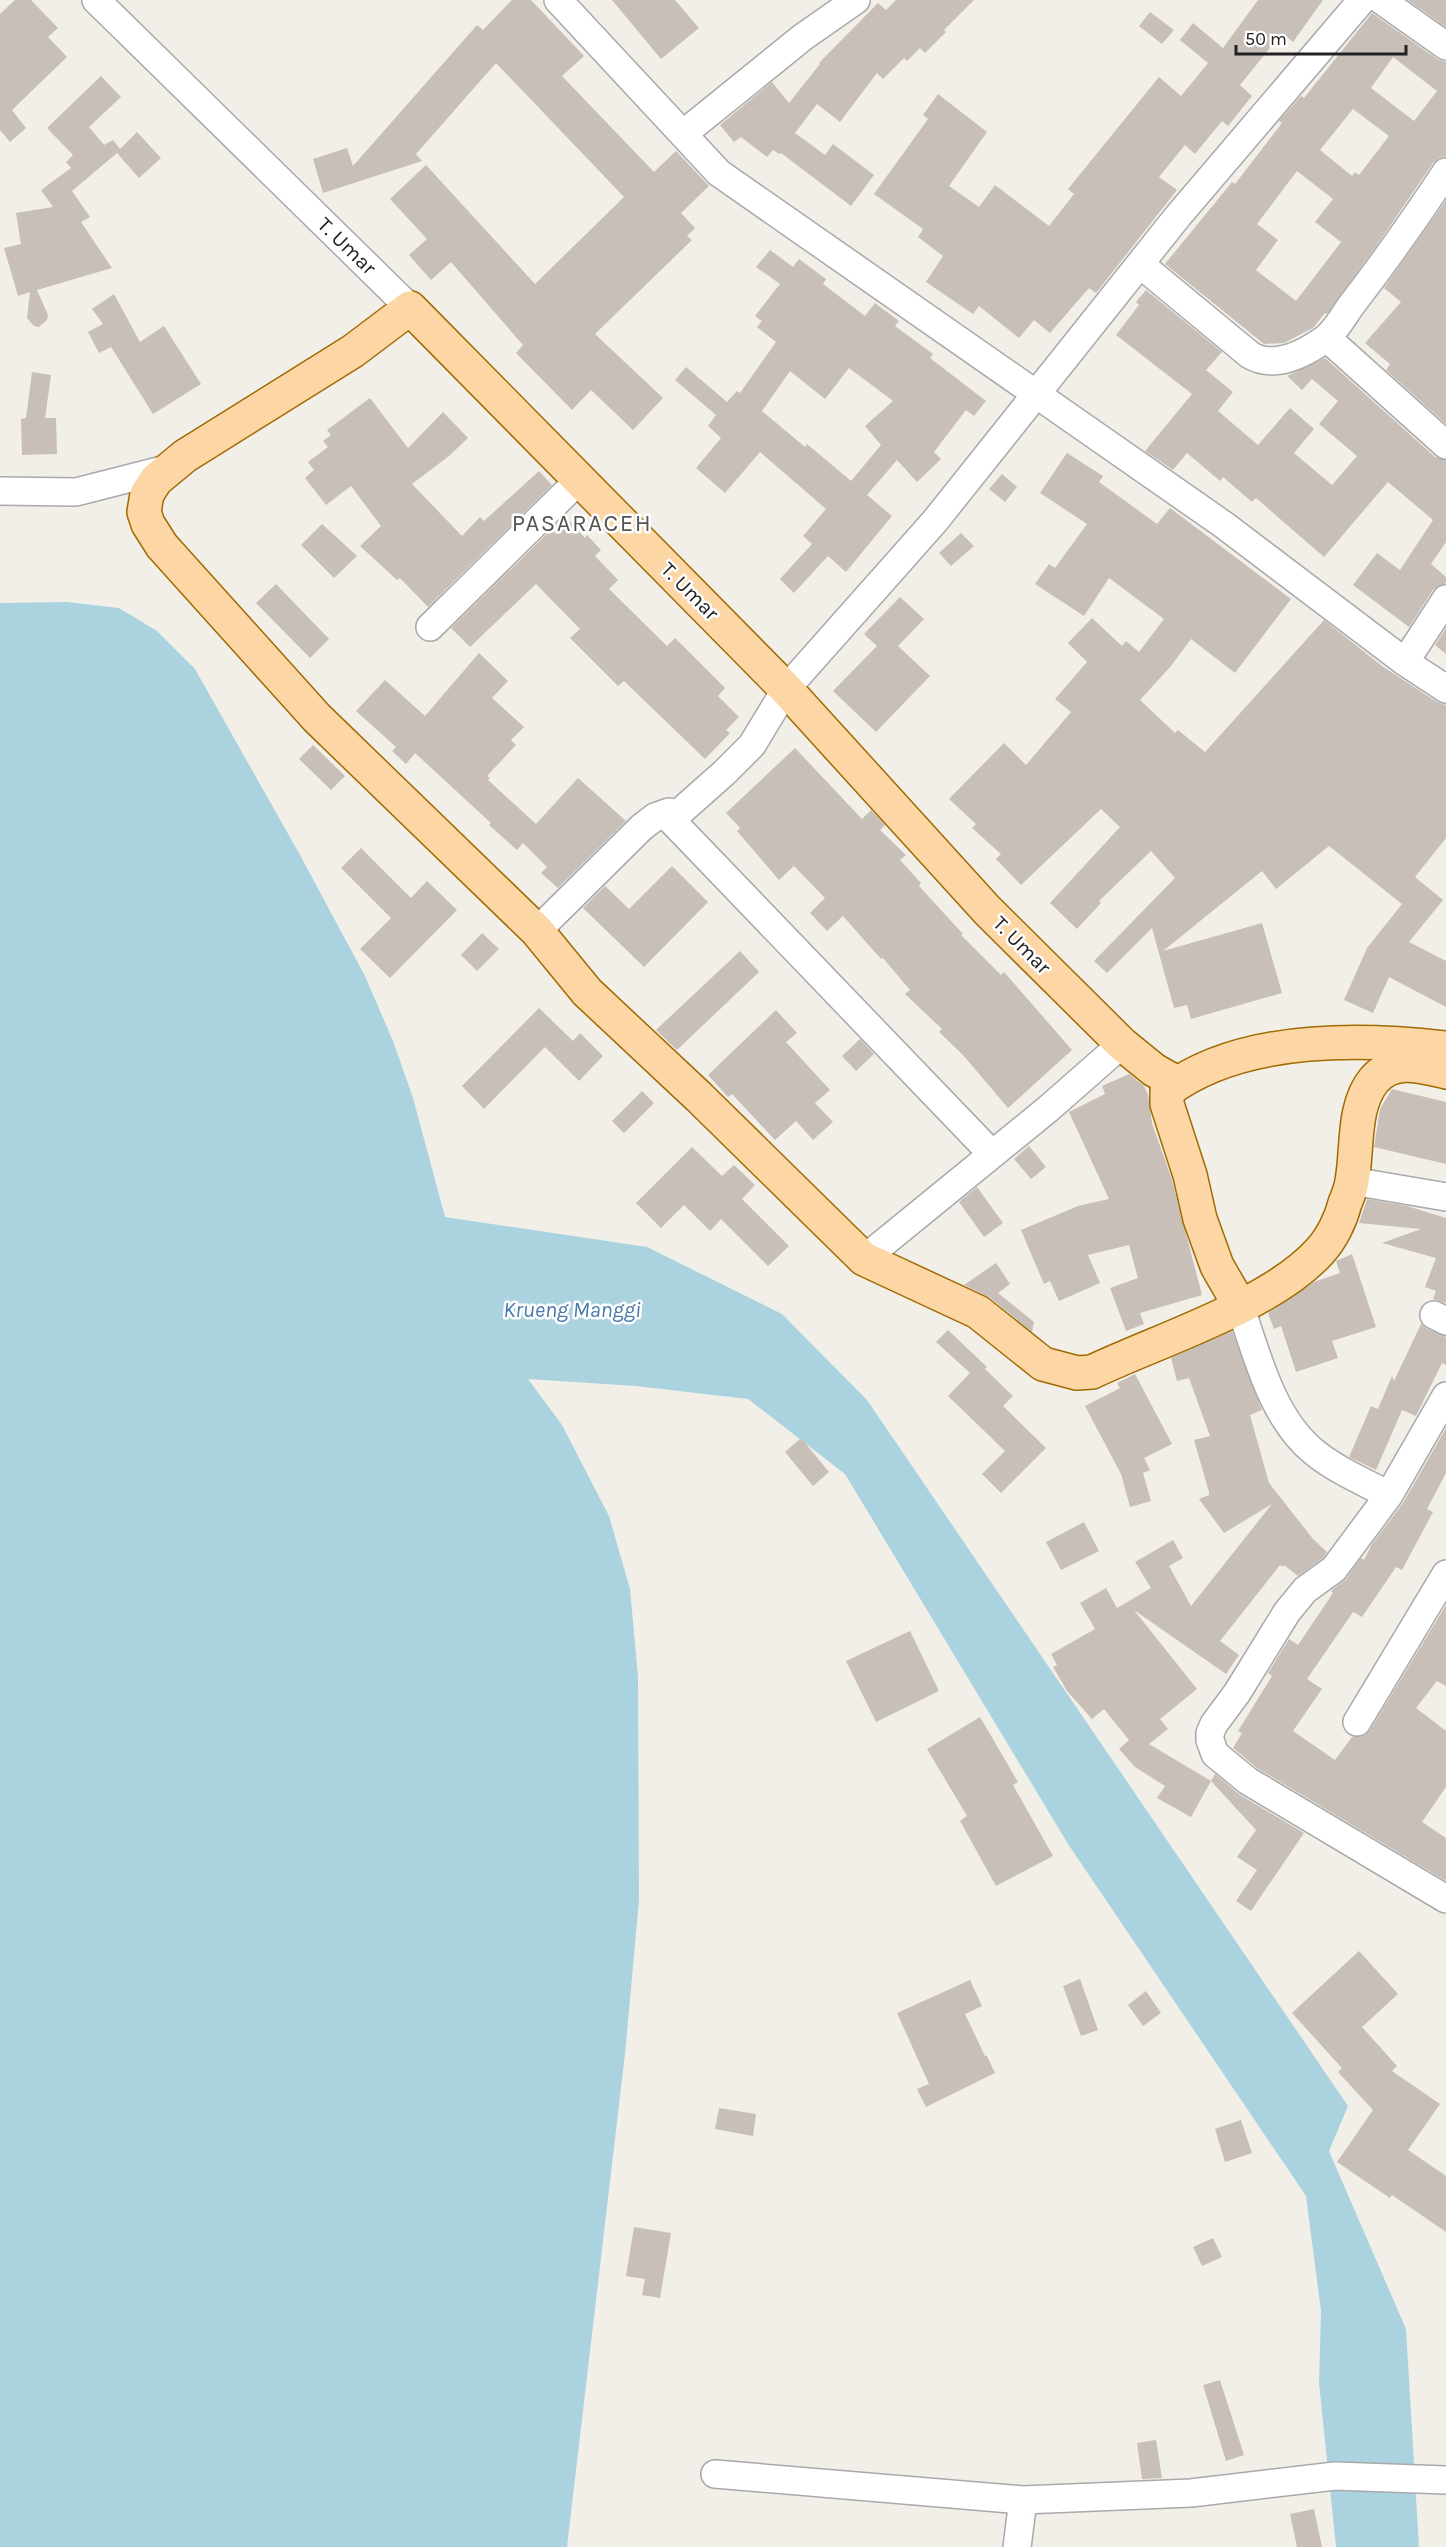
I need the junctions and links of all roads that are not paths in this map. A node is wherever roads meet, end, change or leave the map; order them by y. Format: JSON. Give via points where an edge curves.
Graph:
{"nodes":[{"id":1,"x":96,"y":0,"type":"edge"},
{"id":2,"x":558,"y":0,"type":"edge"},
{"id":3,"x":856,"y":0,"type":"edge"},
{"id":4,"x":1362,"y":0,"type":"edge"},
{"id":5,"x":1381,"y":0,"type":"edge"},
{"id":6,"x":1446,"y":46,"type":"edge"},
{"id":7,"x":683,"y":134,"type":"junction"},
{"id":8,"x":1446,"y":172,"type":"edge"},
{"id":9,"x":1140,"y":264,"type":"junction"},
{"id":10,"x":410,"y":308,"type":"junction"},
{"id":11,"x":1327,"y":338,"type":"junction"},
{"id":12,"x":1036,"y":396,"type":"junction"},
{"id":13,"x":1446,"y":445,"type":"edge"},
{"id":14,"x":170,"y":468,"type":"junction"},
{"id":15,"x":579,"y":480,"type":"junction"},
{"id":16,"x":0,"y":491,"type":"edge"},
{"id":17,"x":1446,"y":599,"type":"edge"},
{"id":18,"x":430,"y":627,"type":"dead end"},
{"id":19,"x":1405,"y":662,"type":"junction"},
{"id":20,"x":786,"y":689,"type":"junction"},
{"id":21,"x":1446,"y":689,"type":"edge"},
{"id":22,"x":671,"y":820,"type":"junction"},
{"id":23,"x":537,"y":931,"type":"junction"},
{"id":24,"x":1122,"y":1044,"type":"junction"},
{"id":25,"x":1446,"y":1048,"type":"edge"},
{"id":26,"x":1446,"y":1072,"type":"edge"},
{"id":27,"x":1177,"y":1083,"type":"junction"},
{"id":28,"x":992,"y":1154,"type":"junction"},
{"id":29,"x":1352,"y":1181,"type":"junction"},
{"id":30,"x":1446,"y":1197,"type":"edge"},
{"id":31,"x":864,"y":1259,"type":"junction"},
{"id":32,"x":1240,"y":1306,"type":"junction"},
{"id":33,"x":1446,"y":1396,"type":"edge"},
{"id":34,"x":1389,"y":1495,"type":"junction"},
{"id":35,"x":1446,"y":1574,"type":"edge"},
{"id":36,"x":1357,"y":1722,"type":"dead end"},
{"id":37,"x":1446,"y":1899,"type":"edge"},
{"id":38,"x":715,"y":2474,"type":"dead end"},
{"id":39,"x":1446,"y":2480,"type":"edge"},
{"id":40,"x":1023,"y":2500,"type":"junction"},
{"id":41,"x":1017,"y":2547,"type":"edge"}],
"edges":[{"from":1,"to":10,"type":"street","name":"T. Umar"},
{"from":2,"to":7,"type":"street"},
{"from":3,"to":7,"type":"street","via":[[794,44]]},
{"from":4,"to":9,"type":"street"},
{"from":5,"to":6,"type":"street"},
{"from":7,"to":12,"type":"street","via":[[719,173]]},
{"from":8,"to":11,"type":"street"},
{"from":9,"to":11,"type":"street","via":[[1260,360],[1292,358]]},
{"from":9,"to":12,"type":"street"},
{"from":10,"to":14,"type":"main road","via":[[353,351]]},
{"from":10,"to":15,"type":"main road","name":"T. Umar"},
{"from":11,"to":13,"type":"street"},
{"from":12,"to":19,"type":"street","via":[[1224,525]]},
{"from":12,"to":20,"type":"street","via":[[935,521]]},
{"from":14,"to":16,"type":"street","via":[[76,492]]},
{"from":14,"to":23,"type":"main road","via":[[156,480],[144,503],[147,524],[162,546],[317,718]]},
{"from":15,"to":18,"type":"street"},
{"from":15,"to":20,"type":"main road","name":"T. Umar"},
{"from":17,"to":19,"type":"street"},
{"from":19,"to":21,"type":"street"},
{"from":20,"to":22,"type":"street","via":[[752,745]]},
{"from":20,"to":24,"type":"main road","name":"T. Umar","via":[[987,910]]},
{"from":22,"to":23,"type":"street","via":[[669,812],[642,827]]},
{"from":22,"to":28,"type":"street"},
{"from":23,"to":31,"type":"main road","via":[[587,992]]},
{"from":24,"to":27,"type":"main road","name":"T. Umar"},
{"from":24,"to":28,"type":"street"},
{"from":25,"to":27,"type":"main road","via":[[1311,1044],[1224,1061]]},
{"from":26,"to":29,"type":"main road","via":[[1410,1064],[1382,1072],[1375,1079],[1360,1113]]},
{"from":27,"to":32,"type":"main road","via":[[1167,1090],[1167,1104],[1200,1219],[1217,1266]]},
{"from":28,"to":31,"type":"street"},
{"from":29,"to":30,"type":"street"},
{"from":29,"to":32,"type":"main road","via":[[1341,1217],[1321,1250],[1275,1286]]},
{"from":31,"to":32,"type":"main road","via":[[978,1312],[1043,1364],[1077,1373],[1092,1372]]},
{"from":32,"to":34,"type":"street","via":[[1286,1419],[1311,1450]]},
{"from":33,"to":34,"type":"street"},
{"from":34,"to":37,"type":"street","via":[[1334,1569],[1305,1590],[1287,1612],[1214,1724],[1210,1740],[1217,1757],[1248,1781]]},
{"from":35,"to":36,"type":"street"},
{"from":38,"to":40,"type":"street"},
{"from":39,"to":40,"type":"street","via":[[1335,2476],[1191,2493]]},
{"from":40,"to":41,"type":"street"}]}
